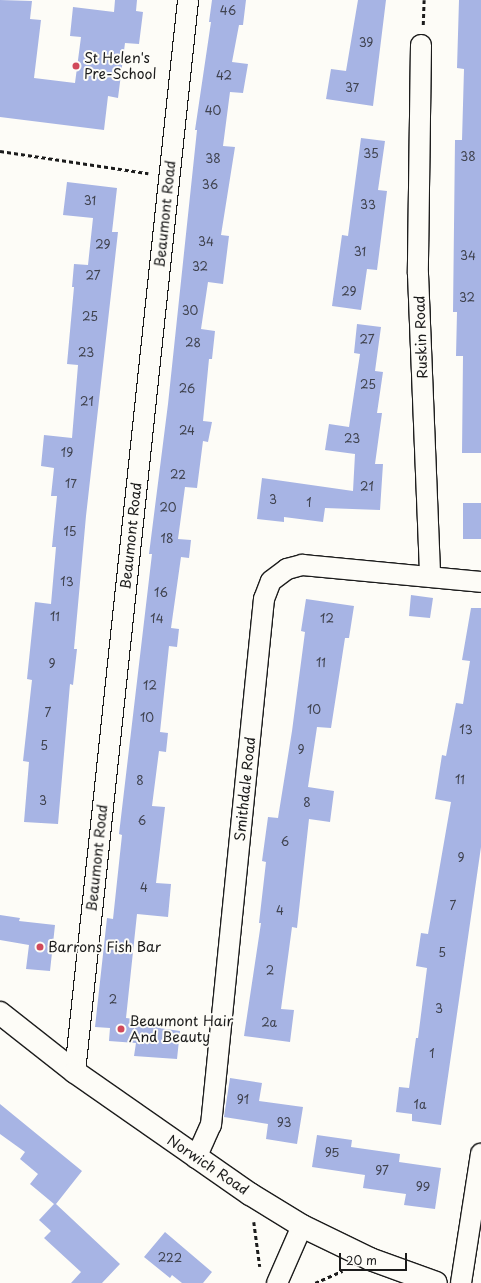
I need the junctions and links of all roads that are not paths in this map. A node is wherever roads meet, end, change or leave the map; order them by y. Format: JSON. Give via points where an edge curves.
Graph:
{"nodes":[{"id":1,"x":188,"y":0,"type":"edge"},
{"id":2,"x":421,"y":45,"type":"dead end"},
{"id":3,"x":430,"y":577,"type":"junction"},
{"id":4,"x":481,"y":582,"type":"edge"},
{"id":5,"x":0,"y":1013,"type":"edge"},
{"id":6,"x":74,"y":1072,"type":"junction"},
{"id":7,"x":481,"y":1154,"type":"edge"},
{"id":8,"x":196,"y":1158,"type":"junction"},
{"id":9,"x":302,"y":1226,"type":"junction"},
{"id":10,"x":269,"y":1279,"type":"edge"},
{"id":11,"x":436,"y":1283,"type":"edge"},
{"id":12,"x":461,"y":1283,"type":"edge"}],
"edges":[{"from":1,"to":6,"type":"street","name":"Beaumont Road"},
{"from":2,"to":3,"type":"street","name":"Ruskin Road","via":[[418,274]]},
{"from":3,"to":4,"type":"street"},
{"from":3,"to":8,"type":"street","name":"Smithdale Road","via":[[302,565],[288,569],[271,581],[264,599],[211,1125]]},
{"from":5,"to":6,"type":"street","name":"Norwich Road"},
{"from":6,"to":8,"type":"street","name":"Norwich Road"},
{"from":7,"to":12,"type":"street"},
{"from":8,"to":9,"type":"street","name":"Norwich Road"},
{"from":9,"to":10,"type":"street"},
{"from":9,"to":11,"type":"street","name":"Norwich Road","via":[[370,1259]]}]}
